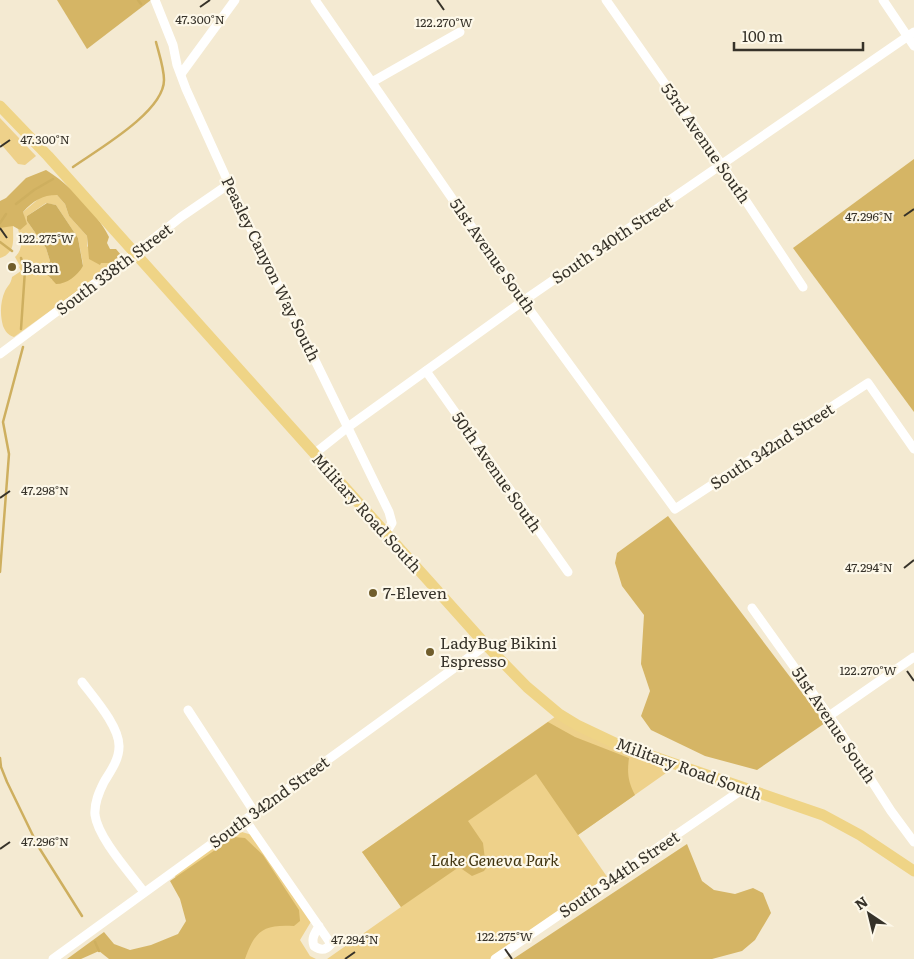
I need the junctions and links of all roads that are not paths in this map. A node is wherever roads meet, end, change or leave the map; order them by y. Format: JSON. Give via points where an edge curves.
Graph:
{"nodes":[{"id":1,"x":155,"y":0,"type":"edge"},
{"id":2,"x":234,"y":0,"type":"edge"},
{"id":3,"x":315,"y":0,"type":"edge"},
{"id":4,"x":606,"y":0,"type":"edge"},
{"id":5,"x":883,"y":0,"type":"edge"},
{"id":6,"x":460,"y":32,"type":"dead end"},
{"id":7,"x":911,"y":34,"type":"edge"},
{"id":8,"x":914,"y":46,"type":"edge"},
{"id":9,"x":181,"y":74,"type":"junction"},
{"id":10,"x":372,"y":82,"type":"junction"},
{"id":11,"x":0,"y":106,"type":"edge"},
{"id":12,"x":722,"y":165,"type":"junction"},
{"id":13,"x":229,"y":184,"type":"junction"},
{"id":14,"x":134,"y":254,"type":"junction"},
{"id":15,"x":804,"y":287,"type":"dead end"},
{"id":16,"x":523,"y":301,"type":"junction"},
{"id":17,"x":0,"y":354,"type":"edge"},
{"id":18,"x":426,"y":371,"type":"junction"},
{"id":19,"x":348,"y":427,"type":"junction"},
{"id":20,"x":914,"y":449,"type":"edge"},
{"id":21,"x":314,"y":454,"type":"junction"},
{"id":22,"x":676,"y":509,"type":"joint"},
{"id":23,"x":386,"y":533,"type":"junction"},
{"id":24,"x":568,"y":572,"type":"dead end"},
{"id":25,"x":752,"y":608,"type":"dead end"},
{"id":26,"x":486,"y":645,"type":"junction"},
{"id":27,"x":914,"y":657,"type":"edge"},
{"id":28,"x":82,"y":682,"type":"dead end"},
{"id":29,"x":188,"y":710,"type":"dead end"},
{"id":30,"x":829,"y":716,"type":"junction"},
{"id":31,"x":744,"y":789,"type":"junction"},
{"id":32,"x":255,"y":813,"type":"junction"},
{"id":33,"x":246,"y":820,"type":"junction"},
{"id":34,"x":914,"y":842,"type":"edge"},
{"id":35,"x":914,"y":872,"type":"edge"},
{"id":36,"x":144,"y":892,"type":"junction"},
{"id":37,"x":319,"y":926,"type":"dead end"},
{"id":38,"x":53,"y":959,"type":"edge"},
{"id":39,"x":495,"y":959,"type":"edge"}],
"edges":[{"from":1,"to":9,"type":"street","name":"Peasley Canyon Way South"},
{"from":2,"to":9,"type":"street"},
{"from":3,"to":10,"type":"street","name":"51st Avenue South"},
{"from":4,"to":12,"type":"street","name":"53rd Avenue South"},
{"from":5,"to":7,"type":"street"},
{"from":6,"to":10,"type":"street"},
{"from":7,"to":8,"type":"street"},
{"from":7,"to":12,"type":"street","name":"South 340th Street"},
{"from":9,"to":13,"type":"street","name":"Peasley Canyon Way South"},
{"from":10,"to":16,"type":"street","name":"51st Avenue South"},
{"from":11,"to":14,"type":"main road","name":"Military Road South"},
{"from":12,"to":15,"type":"street","name":"53rd Avenue South"},
{"from":12,"to":16,"type":"street","name":"South 340th Street"},
{"from":13,"to":14,"type":"street","name":"South 338th Street"},
{"from":13,"to":19,"type":"street","name":"Peasley Canyon Way South"},
{"from":14,"to":17,"type":"street","name":"South 338th Street"},
{"from":14,"to":21,"type":"main road","name":"Military Road South"},
{"from":16,"to":18,"type":"street","name":"South 340th Street"},
{"from":16,"to":22,"type":"street","name":"51st Avenue South"},
{"from":18,"to":19,"type":"street","name":"South 340th Street"},
{"from":18,"to":24,"type":"street","name":"50th Avenue South"},
{"from":19,"to":21,"type":"street","name":"South 340th Street"},
{"from":19,"to":23,"type":"street","name":"Peasley Canyon Way South","via":[[392,518]]},
{"from":20,"to":22,"type":"street","name":"South 342nd Street","via":[[868,383]]},
{"from":21,"to":23,"type":"main road","name":"Military Road South"},
{"from":23,"to":26,"type":"main road","name":"Military Road South"},
{"from":25,"to":30,"type":"street","name":"51st Avenue South"},
{"from":26,"to":31,"type":"main road","name":"Military Road South","via":[[527,688],[578,725],[617,744]]},
{"from":26,"to":32,"type":"street","name":"South 342nd Street"},
{"from":27,"to":30,"type":"street"},
{"from":28,"to":36,"type":"street","via":[[118,737],[119,747],[117,758],[99,792],[95,815],[106,841]]},
{"from":29,"to":32,"type":"street"},
{"from":30,"to":34,"type":"street","name":"51st Avenue South"},
{"from":31,"to":35,"type":"main road","name":"Military Road South","via":[[823,816],[860,835]]},
{"from":31,"to":39,"type":"street","name":"South 344th Street"},
{"from":32,"to":33,"type":"street","name":"South 342nd Street"},
{"from":33,"to":36,"type":"street","name":"South 342nd Street"},
{"from":33,"to":37,"type":"street"},
{"from":36,"to":38,"type":"street","name":"South 342nd Street"}]}
